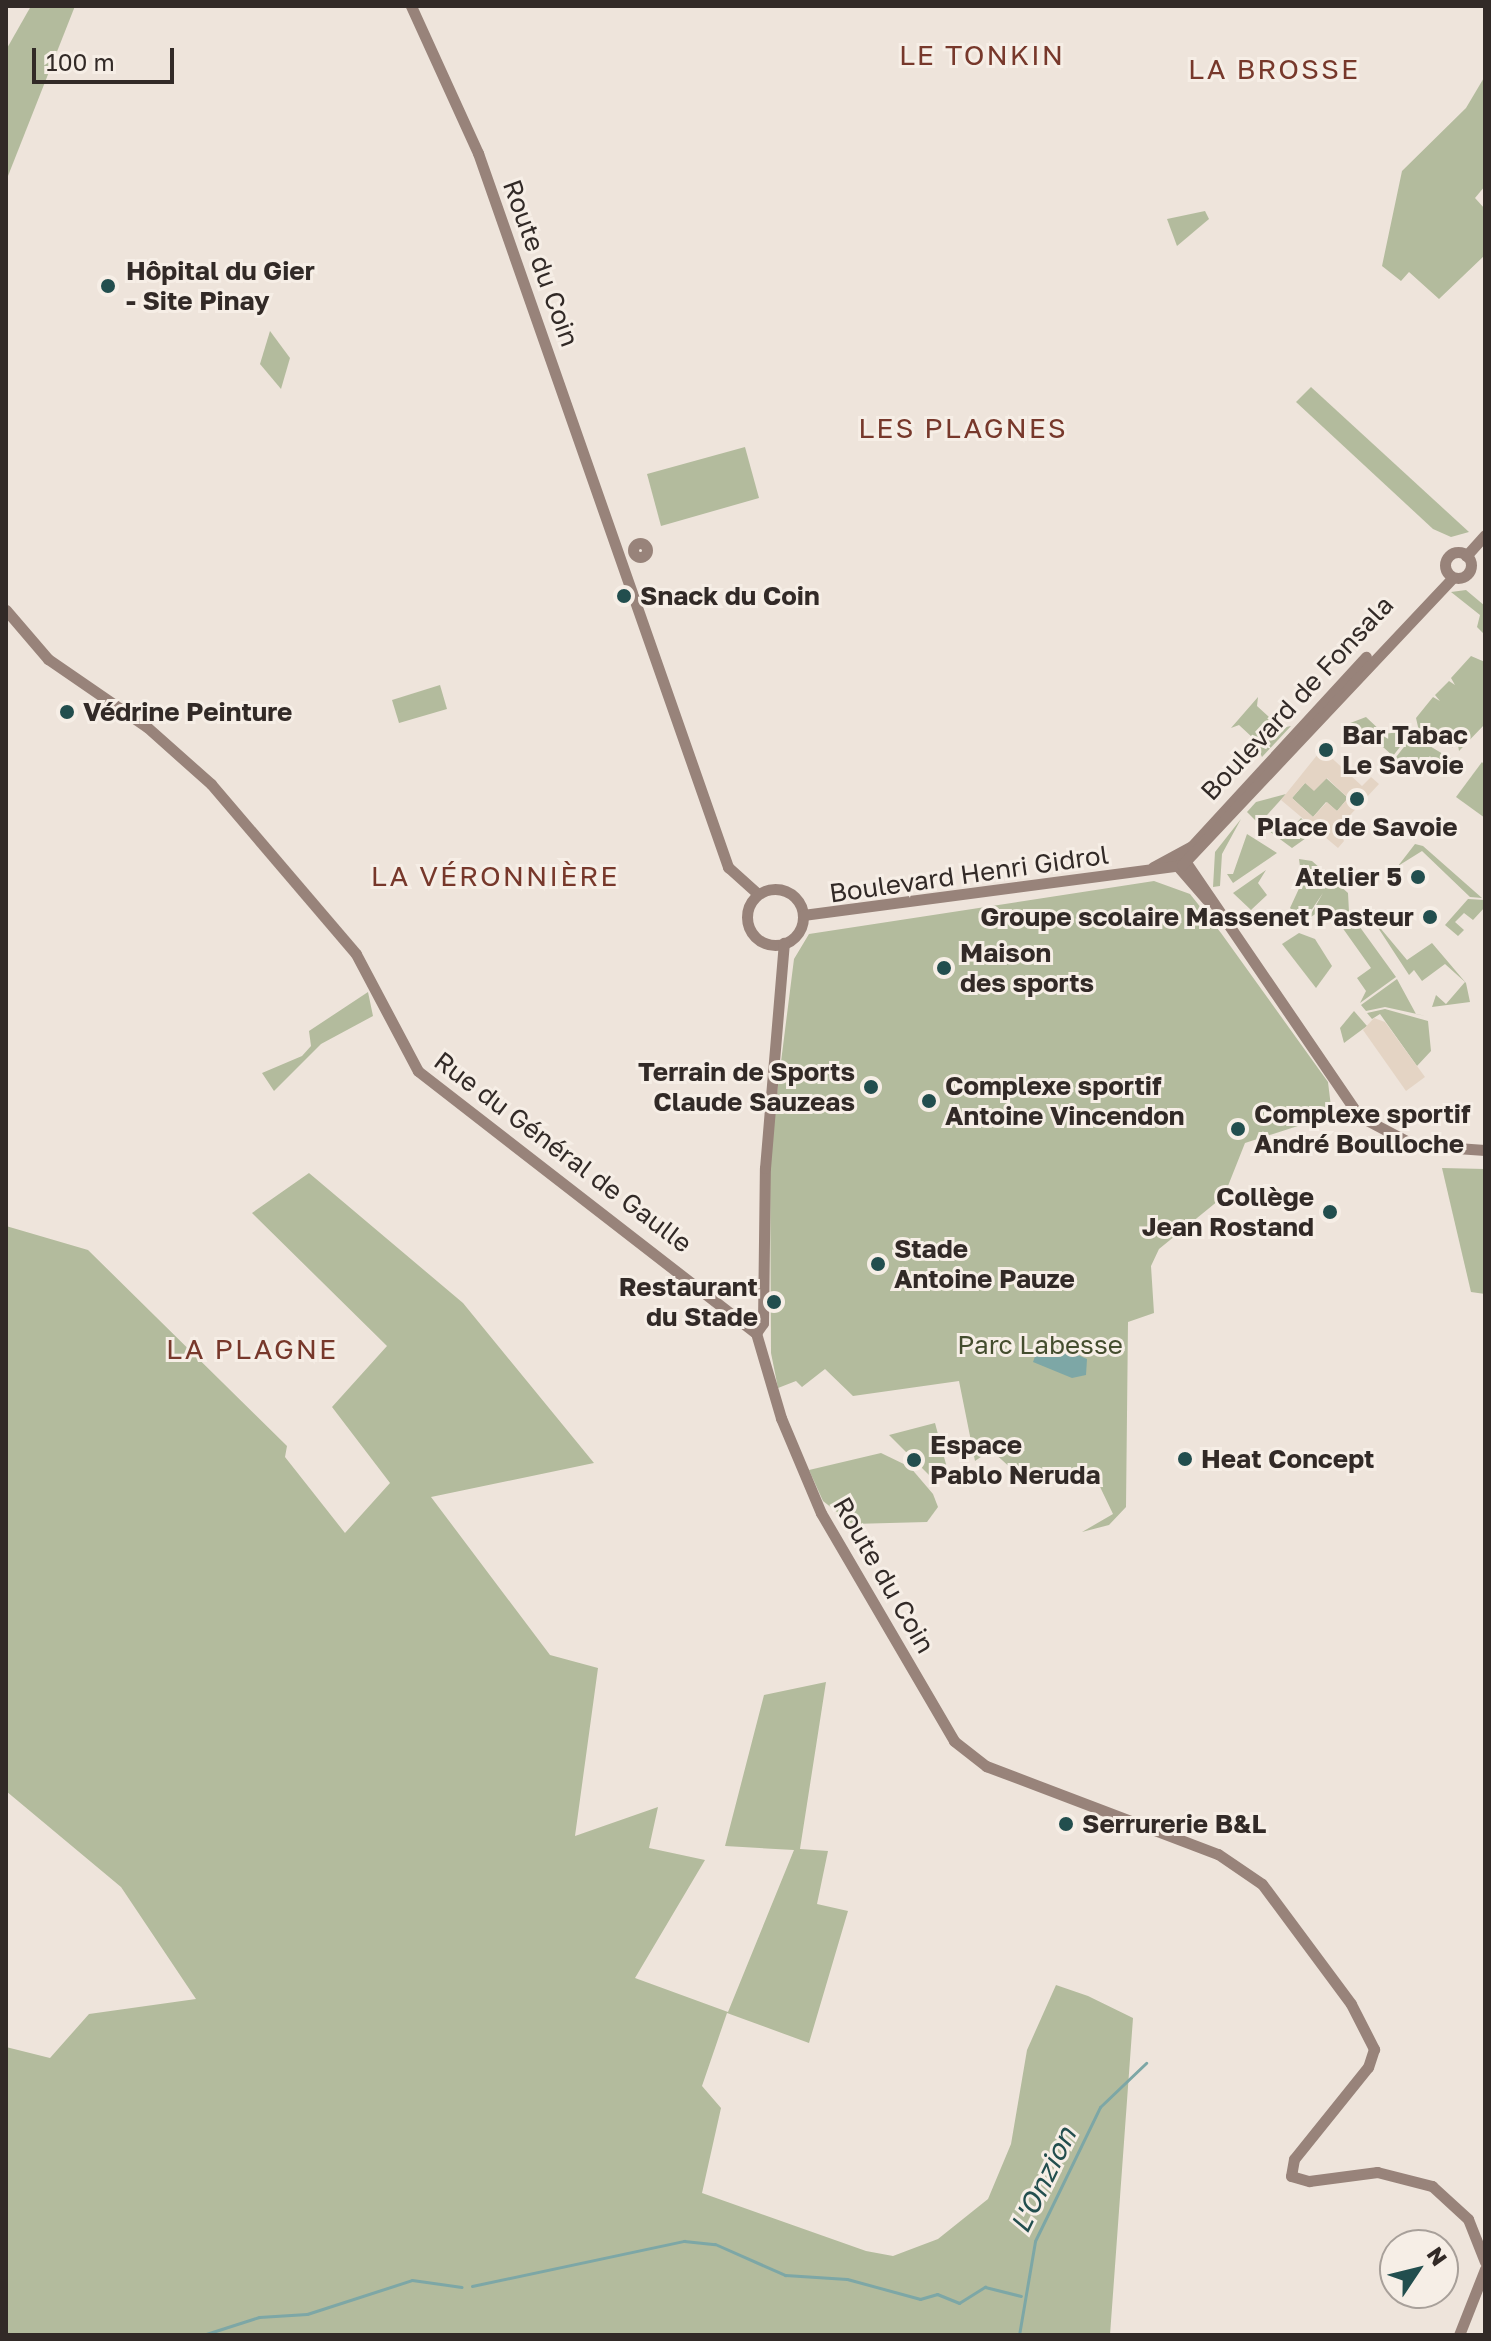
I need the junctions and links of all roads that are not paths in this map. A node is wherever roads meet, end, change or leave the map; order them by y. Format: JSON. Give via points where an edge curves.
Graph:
{"nodes":[{"id":1,"x":411,"y":6,"type":"edge"},
{"id":2,"x":1485,"y":535,"type":"edge"},
{"id":3,"x":617,"y":540,"type":"junction"},
{"id":4,"x":1466,"y":556,"type":"junction"},
{"id":5,"x":1449,"y":575,"type":"junction"},
{"id":6,"x":633,"y":584,"type":"junction"},
{"id":7,"x":6,"y":610,"type":"edge"},
{"id":8,"x":1180,"y":861,"type":"junction"},
{"id":9,"x":758,"y":894,"type":"junction"},
{"id":10,"x":803,"y":915,"type":"junction"},
{"id":11,"x":784,"y":943,"type":"junction"},
{"id":12,"x":1485,"y":1150,"type":"edge"},
{"id":13,"x":756,"y":1333,"type":"junction"},
{"id":14,"x":1485,"y":2262,"type":"edge"},
{"id":15,"x":1485,"y":2269,"type":"edge"},
{"id":16,"x":1459,"y":2335,"type":"edge"}],
"edges":[{"from":1,"to":3,"type":"main road","name":"Route du Coin","via":[[471,132]]},
{"from":2,"to":4,"type":"main road"},
{"from":3,"to":6,"type":"main road","name":"Route du Coin"},
{"from":3,"to":6,"type":"main road","via":[[637,552]]},
{"from":4,"to":5,"type":"main road","via":[[1450,555]]},
{"from":4,"to":5,"type":"main road","via":[[1469,572]]},
{"from":5,"to":8,"type":"main road","name":"Boulevard de Fonsala"},
{"from":6,"to":9,"type":"main road","name":"Route du Coin","via":[[728,867]]},
{"from":7,"to":13,"type":"main road","name":"Rue du Général de Gaulle","via":[[48,659],[147,727],[211,784],[356,954],[418,1071]]},
{"from":8,"to":10,"type":"main road","name":"Boulevard Henri Gidrol"},
{"from":8,"to":12,"type":"main road","via":[[1365,1122],[1414,1145]]},
{"from":9,"to":10,"type":"main road","via":[[791,893]]},
{"from":9,"to":11,"type":"main road","via":[[748,910],[750,929],[762,941]]},
{"from":10,"to":11,"type":"main road","via":[[799,932]]},
{"from":11,"to":13,"type":"main road","name":"Route du Coin","via":[[762,1222],[763,1323]]},
{"from":13,"to":14,"type":"main road","name":"Route du Coin","via":[[777,1409],[821,1513],[954,1741],[986,1766],[1241,1864],[1351,2004],[1370,2034],[1373,2058],[1294,2159],[1291,2176],[1309,2181],[1377,2172],[1432,2186],[1468,2219]]},
{"from":15,"to":16,"type":"main road"}]}
